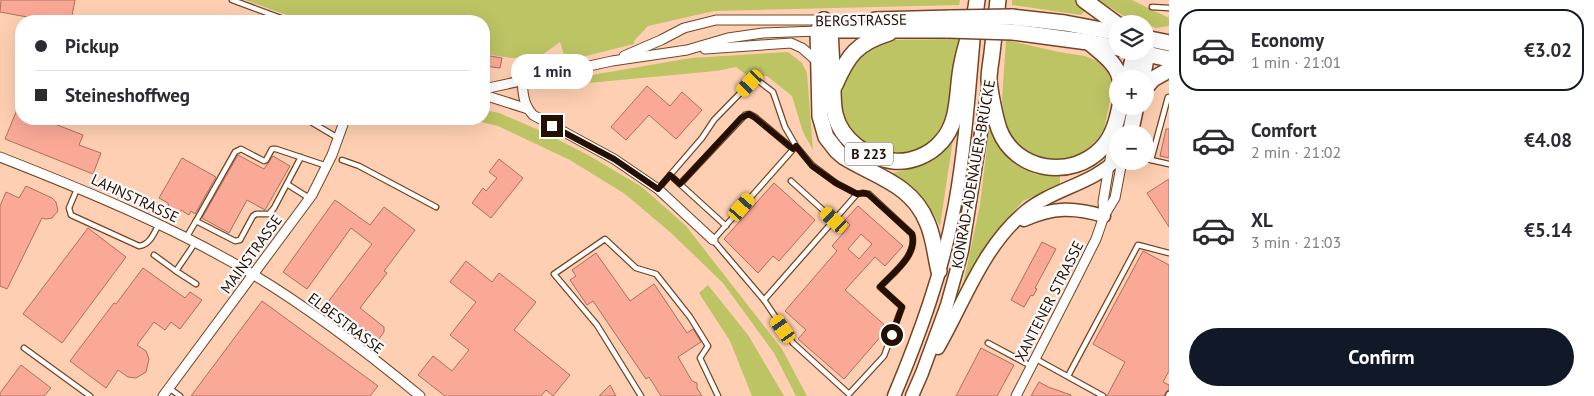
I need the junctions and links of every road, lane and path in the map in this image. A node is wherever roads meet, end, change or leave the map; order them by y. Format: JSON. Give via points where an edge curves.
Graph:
{"nodes":[{"id":1,"x":232,"y":0,"type":"edge"},
{"id":2,"x":977,"y":0,"type":"edge"},
{"id":3,"x":998,"y":0,"type":"edge"},
{"id":4,"x":1084,"y":0,"type":"edge"},
{"id":5,"x":1152,"y":7,"type":"dead end"},
{"id":6,"x":1169,"y":8,"type":"edge"},
{"id":7,"x":273,"y":15,"type":"edge"},
{"id":8,"x":975,"y":17,"type":"junction"},
{"id":9,"x":1109,"y":18,"type":"edge"},
{"id":10,"x":950,"y":24,"type":"junction"},
{"id":11,"x":1012,"y":24,"type":"junction"},
{"id":12,"x":824,"y":27,"type":"junction"},
{"id":13,"x":900,"y":30,"type":"junction"},
{"id":14,"x":1109,"y":31,"type":"edge"},
{"id":15,"x":1088,"y":42,"type":"junction"},
{"id":16,"x":1169,"y":44,"type":"edge"},
{"id":17,"x":1109,"y":46,"type":"edge"},
{"id":18,"x":1154,"y":46,"type":"edge"},
{"id":19,"x":687,"y":50,"type":"junction"},
{"id":20,"x":1154,"y":53,"type":"edge"},
{"id":21,"x":1169,"y":59,"type":"edge"},
{"id":22,"x":612,"y":61,"type":"junction"},
{"id":23,"x":818,"y":62,"type":"junction"},
{"id":24,"x":1117,"y":70,"type":"edge"},
{"id":25,"x":1169,"y":70,"type":"edge"},
{"id":26,"x":1154,"y":78,"type":"edge"},
{"id":27,"x":989,"y":79,"type":"junction"},
{"id":28,"x":522,"y":80,"type":"junction"},
{"id":29,"x":490,"y":88,"type":"edge"},
{"id":30,"x":833,"y":89,"type":"junction"},
{"id":31,"x":490,"y":97,"type":"edge"},
{"id":32,"x":1169,"y":97,"type":"edge"},
{"id":33,"x":528,"y":109,"type":"junction"},
{"id":34,"x":316,"y":125,"type":"edge"},
{"id":35,"x":343,"y":125,"type":"edge"},
{"id":36,"x":338,"y":138,"type":"junction"},
{"id":37,"x":1109,"y":138,"type":"edge"},
{"id":38,"x":794,"y":148,"type":"junction"},
{"id":39,"x":1154,"y":149,"type":"edge"},
{"id":40,"x":0,"y":157,"type":"edge"},
{"id":41,"x":301,"y":157,"type":"junction"},
{"id":42,"x":342,"y":160,"type":"dead end"},
{"id":43,"x":1154,"y":161,"type":"edge"},
{"id":44,"x":1109,"y":162,"type":"edge"},
{"id":45,"x":1169,"y":164,"type":"edge"},
{"id":46,"x":327,"y":166,"type":"junction"},
{"id":47,"x":1111,"y":170,"type":"edge"},
{"id":48,"x":1120,"y":170,"type":"edge"},
{"id":49,"x":670,"y":175,"type":"junction"},
{"id":50,"x":791,"y":181,"type":"dead end"},
{"id":51,"x":287,"y":184,"type":"junction"},
{"id":52,"x":680,"y":184,"type":"junction"},
{"id":53,"x":78,"y":188,"type":"junction"},
{"id":54,"x":658,"y":189,"type":"junction"},
{"id":55,"x":857,"y":194,"type":"junction"},
{"id":56,"x":309,"y":198,"type":"junction"},
{"id":57,"x":436,"y":206,"type":"dead end"},
{"id":58,"x":1104,"y":216,"type":"junction"},
{"id":59,"x":834,"y":220,"type":"junction"},
{"id":60,"x":196,"y":221,"type":"junction"},
{"id":61,"x":159,"y":224,"type":"junction"},
{"id":62,"x":726,"y":226,"type":"junction"},
{"id":63,"x":1008,"y":227,"type":"junction"},
{"id":64,"x":186,"y":238,"type":"junction"},
{"id":65,"x":713,"y":240,"type":"junction"},
{"id":66,"x":195,"y":243,"type":"junction"},
{"id":67,"x":1169,"y":254,"type":"edge"},
{"id":68,"x":154,"y":255,"type":"dead end"},
{"id":69,"x":176,"y":271,"type":"junction"},
{"id":70,"x":939,"y":271,"type":"junction"},
{"id":71,"x":254,"y":275,"type":"junction"},
{"id":72,"x":196,"y":284,"type":"dead end"},
{"id":73,"x":764,"y":300,"type":"junction"},
{"id":74,"x":988,"y":343,"type":"dead end"},
{"id":75,"x":24,"y":348,"type":"dead end"},
{"id":76,"x":1034,"y":363,"type":"junction"},
{"id":77,"x":922,"y":373,"type":"junction"},
{"id":78,"x":1068,"y":376,"type":"junction"},
{"id":79,"x":169,"y":388,"type":"junction"},
{"id":80,"x":407,"y":392,"type":"edge"},
{"id":81,"x":90,"y":396,"type":"edge"},
{"id":82,"x":164,"y":396,"type":"edge"},
{"id":83,"x":180,"y":396,"type":"edge"},
{"id":84,"x":420,"y":396,"type":"edge"},
{"id":85,"x":641,"y":396,"type":"edge"},
{"id":86,"x":718,"y":396,"type":"edge"},
{"id":87,"x":894,"y":396,"type":"edge"},
{"id":88,"x":912,"y":396,"type":"edge"},
{"id":89,"x":1016,"y":396,"type":"edge"},
{"id":90,"x":1103,"y":396,"type":"edge"}],
"edges":[{"from":1,"to":7,"type":"lane"},
{"from":2,"to":8,"type":"main road","name":"KONRAD-ADENAUER-BRÜCKE","number":"B 223"},
{"from":3,"to":27,"type":"main road","name":"KONRAD-ADENAUER-BRÜCKE"},
{"from":4,"to":9,"type":"main road"},
{"from":5,"to":6,"type":"lane"},
{"from":8,"to":30,"type":"main road","number":"B 223","via":[[962,63],[956,114],[942,142],[921,156],[898,162],[866,153],[858,147],[846,136],[835,116]]},
{"from":8,"to":70,"type":"main road","name":"KONRAD-ADENAUER-BRÜCKE","via":[[960,173]]},
{"from":10,"to":11,"type":"main road","name":"BERGSTRASSE","bridge":true,"via":[[976,16]]},
{"from":10,"to":12,"type":"main road","name":"BERGSTRASSE"},
{"from":10,"to":13,"type":"main road","name":"BERGSTRASSE","number":"B 223"},
{"from":11,"to":14,"type":"main road","name":"BERGSTRASSE","via":[[1065,23]]},
{"from":11,"to":15,"type":"main road","name":"BERGSTRASSE"},
{"from":12,"to":13,"type":"main road","name":"BERGSTRASSE","number":"B 223"},
{"from":12,"to":19,"type":"street","name":"BERGSTRASSE","via":[[728,38]]},
{"from":12,"to":22,"type":"street","name":"BERGSTRASSE","via":[[716,20],[684,28]]},
{"from":12,"to":23,"type":"main road"},
{"from":12,"to":30,"type":"main road"},
{"from":13,"to":30,"type":"main road","number":"B 223","via":[[858,47],[846,60]]},
{"from":15,"to":17,"type":"main road","name":"BERGSTRASSE"},
{"from":15,"to":24,"type":"main road"},
{"from":16,"to":18,"type":"main road"},
{"from":19,"to":22,"type":"street","name":"BERGSTRASSE"},
{"from":19,"to":23,"type":"street","via":[[791,43]]},
{"from":20,"to":21,"type":"main road"},
{"from":22,"to":28,"type":"street","name":"BERGSTRASSE"},
{"from":23,"to":70,"type":"main road","via":[[820,116],[826,136],[844,157],[893,182],[913,199],[927,220]]},
{"from":25,"to":26,"type":"main road"},
{"from":27,"to":37,"type":"main road","via":[[999,128],[1006,144],[1019,156],[1038,166],[1068,167],[1085,162]]},
{"from":27,"to":77,"type":"main road","name":"KONRAD-ADENAUER-BRÜCKE","via":[[962,251],[947,305]]},
{"from":28,"to":29,"type":"street","name":"BERGSTRASSE"},
{"from":28,"to":33,"type":"street"},
{"from":31,"to":33,"type":"street"},
{"from":32,"to":39,"type":"lane"},
{"from":33,"to":54,"type":"street","via":[[540,120],[614,159]]},
{"from":34,"to":36,"type":"lane"},
{"from":35,"to":36,"type":"street","name":"MAINSTRASSE"},
{"from":36,"to":46,"type":"street","name":"MAINSTRASSE"},
{"from":38,"to":49,"type":"lane","via":[[773,92],[755,80],[714,120]]},
{"from":38,"to":52,"type":"lane","via":[[754,117],[745,115]]},
{"from":38,"to":55,"type":"lane","via":[[812,166]]},
{"from":38,"to":62,"type":"lane"},
{"from":40,"to":53,"type":"street","name":"LAHNSTRASSE"},
{"from":41,"to":46,"type":"lane"},
{"from":41,"to":51,"type":"lane"},
{"from":41,"to":60,"type":"lane","via":[[276,149],[264,161],[238,149]]},
{"from":42,"to":57,"type":"lane"},
{"from":43,"to":45,"type":"lane"},
{"from":44,"to":63,"type":"main road","via":[[1092,177],[1027,210]]},
{"from":46,"to":56,"type":"street","name":"MAINSTRASSE"},
{"from":47,"to":58,"type":"street","name":"XANTENER STRASSE","via":[[1103,202]]},
{"from":48,"to":58,"type":"street","name":"XANTENER STRASSE","via":[[1115,198]]},
{"from":49,"to":52,"type":"lane"},
{"from":49,"to":54,"type":"lane"},
{"from":50,"to":59,"type":"lane"},
{"from":51,"to":56,"type":"lane"},
{"from":51,"to":60,"type":"lane","via":[[269,214],[253,216],[240,240],[235,241]]},
{"from":52,"to":62,"type":"lane"},
{"from":53,"to":61,"type":"street","name":"LAHNSTRASSE"},
{"from":53,"to":61,"type":"lane","via":[[69,208],[71,215],[139,246],[148,242]]},
{"from":54,"to":65,"type":"street"},
{"from":55,"to":59,"type":"lane"},
{"from":55,"to":73,"type":"lane","via":[[868,194],[912,234],[914,240],[909,256],[880,287],[902,307],[884,356],[849,394],[793,343]]},
{"from":56,"to":71,"type":"street","name":"MAINSTRASSE"},
{"from":58,"to":63,"type":"main road","via":[[1064,209],[1040,213]]},
{"from":58,"to":76,"type":"street","name":"XANTENER STRASSE","via":[[1096,240]]},
{"from":59,"to":73,"type":"lane"},
{"from":60,"to":64,"type":"lane"},
{"from":61,"to":64,"type":"street","name":"LAHNSTRASSE"},
{"from":62,"to":65,"type":"lane"},
{"from":63,"to":77,"type":"main road","via":[[983,262]]},
{"from":64,"to":66,"type":"street","name":"LAHNSTRASSE"},
{"from":65,"to":73,"type":"lane"},
{"from":66,"to":69,"type":"lane"},
{"from":66,"to":71,"type":"street","name":"LAHNSTRASSE"},
{"from":67,"to":78,"type":"lane","via":[[1138,245]]},
{"from":68,"to":69,"type":"lane"},
{"from":69,"to":72,"type":"lane"},
{"from":70,"to":87,"type":"main road","name":"KONRAD-ADENAUER-BRÜCKE","via":[[917,343]]},
{"from":71,"to":79,"type":"street","name":"MAINSTRASSE"},
{"from":71,"to":80,"type":"street","name":"ELBESTRASSE","via":[[316,317]]},
{"from":74,"to":76,"type":"lane"},
{"from":75,"to":81,"type":"lane"},
{"from":76,"to":78,"type":"lane"},
{"from":76,"to":89,"type":"street","name":"XANTENER STRASSE"},
{"from":77,"to":88,"type":"main road"},
{"from":78,"to":90,"type":"lane"},
{"from":79,"to":82,"type":"street","name":"MAINSTRASSE"},
{"from":79,"to":83,"type":"lane"},
{"from":80,"to":84,"type":"street","name":"ELBESTRASSE"},
{"from":85,"to":86,"type":"lane","via":[[597,325],[554,274],[605,239],[636,268],[656,274],[690,317],[708,346],[700,358]]}]}
